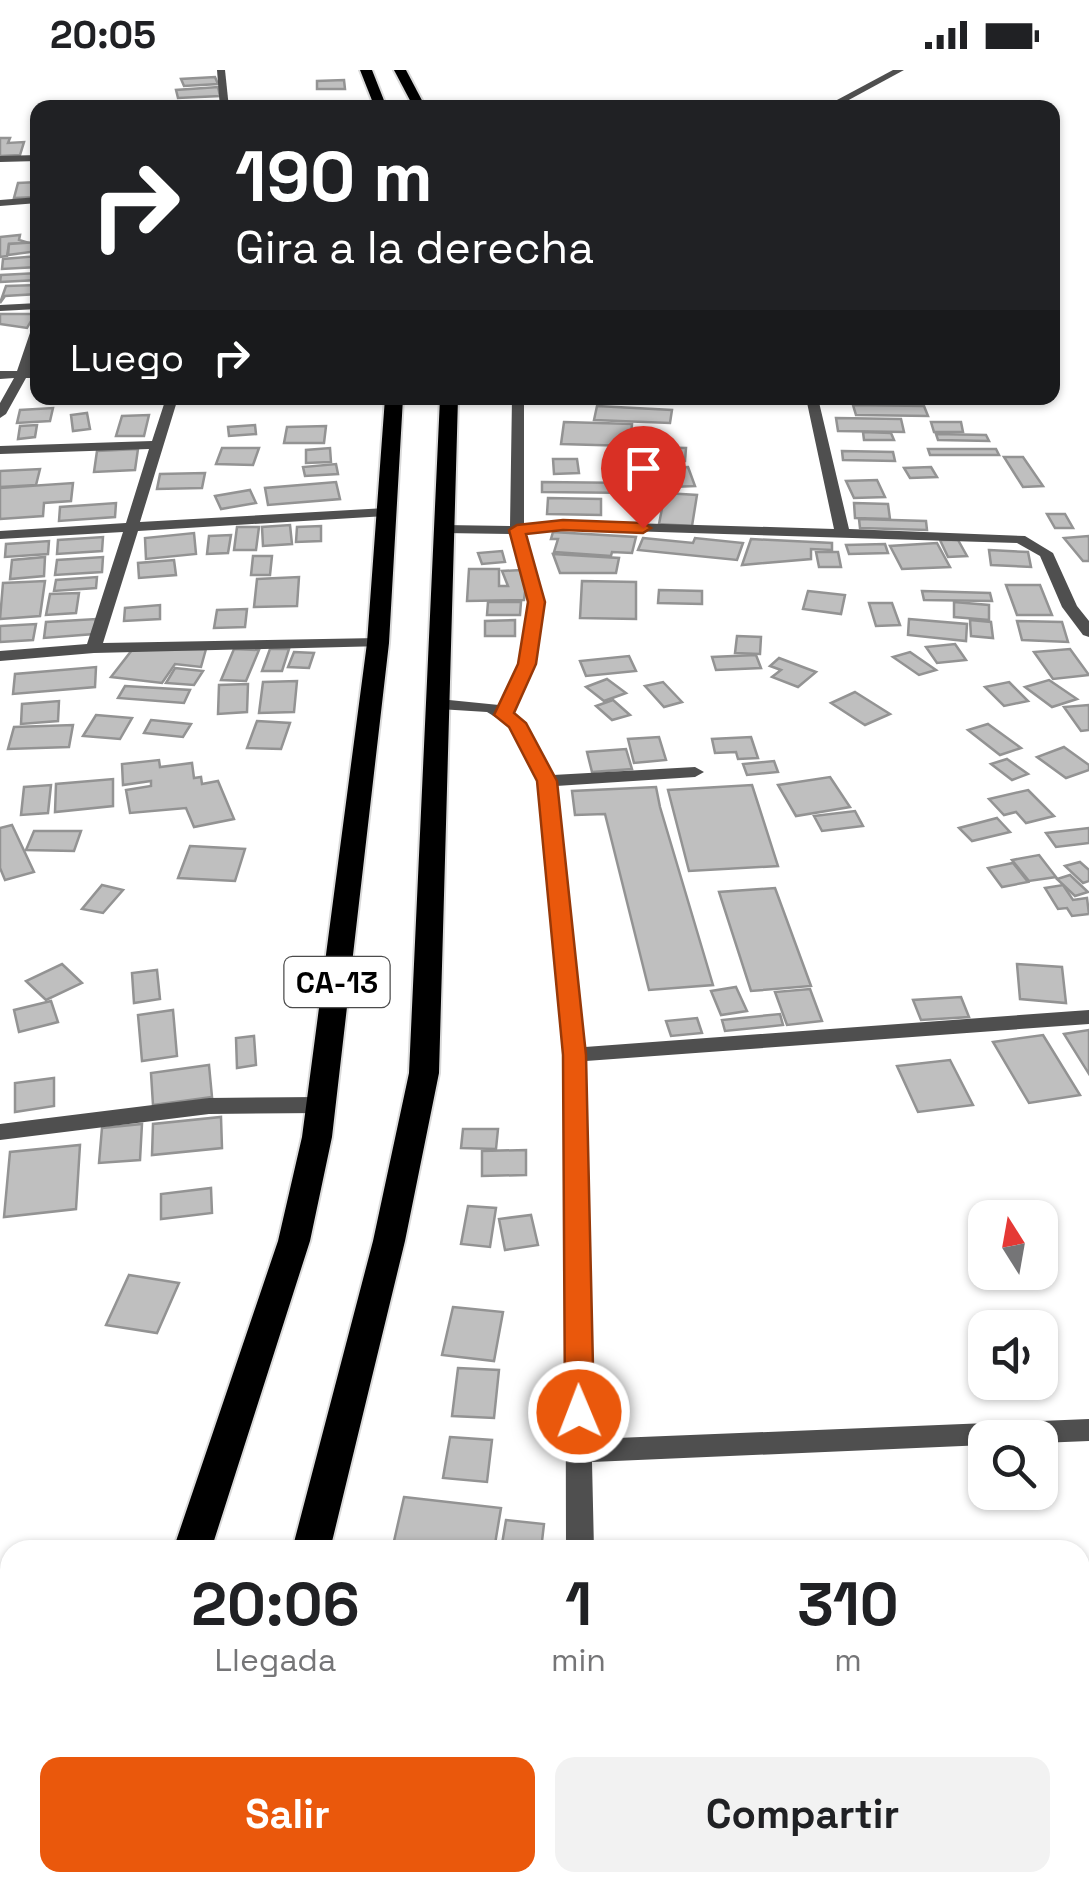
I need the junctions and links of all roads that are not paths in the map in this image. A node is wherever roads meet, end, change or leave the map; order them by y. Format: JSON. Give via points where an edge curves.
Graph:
{"nodes":[{"id":1,"x":221,"y":70,"type":"edge"},
{"id":2,"x":366,"y":70,"type":"edge"},
{"id":3,"x":400,"y":70,"type":"edge"},
{"id":4,"x":900,"y":70,"type":"edge"},
{"id":5,"x":224,"y":100,"type":"edge"},
{"id":6,"x":378,"y":100,"type":"edge"},
{"id":7,"x":416,"y":100,"type":"edge"},
{"id":8,"x":842,"y":100,"type":"edge"},
{"id":9,"x":30,"y":158,"type":"edge"},
{"id":10,"x":0,"y":159,"type":"edge"},
{"id":11,"x":30,"y":200,"type":"edge"},
{"id":12,"x":0,"y":202,"type":"edge"},
{"id":13,"x":30,"y":306,"type":"edge"},
{"id":14,"x":0,"y":308,"type":"edge"},
{"id":15,"x":30,"y":351,"type":"edge"},
{"id":16,"x":22,"y":374,"type":"junction"},
{"id":17,"x":30,"y":374,"type":"edge"},
{"id":18,"x":0,"y":375,"type":"edge"},
{"id":19,"x":170,"y":405,"type":"edge"},
{"id":20,"x":394,"y":405,"type":"edge"},
{"id":21,"x":449,"y":405,"type":"edge"},
{"id":22,"x":518,"y":405,"type":"edge"},
{"id":23,"x":814,"y":405,"type":"edge"},
{"id":24,"x":0,"y":414,"type":"edge"},
{"id":25,"x":156,"y":445,"type":"junction"},
{"id":26,"x":0,"y":450,"type":"edge"},
{"id":27,"x":386,"y":512,"type":"junction"},
{"id":28,"x":134,"y":527,"type":"junction"},
{"id":29,"x":444,"y":529,"type":"junction"},
{"id":30,"x":517,"y":530,"type":"junction"},
{"id":31,"x":0,"y":535,"type":"edge"},
{"id":32,"x":843,"y":535,"type":"junction"},
{"id":33,"x":1089,"y":632,"type":"edge"},
{"id":34,"x":378,"y":643,"type":"junction"},
{"id":35,"x":94,"y":648,"type":"junction"},
{"id":36,"x":0,"y":656,"type":"edge"},
{"id":37,"x":439,"y":704,"type":"junction"},
{"id":38,"x":503,"y":715,"type":"junction"},
{"id":39,"x":695,"y":772,"type":"dead end"},
{"id":40,"x":547,"y":781,"type":"junction"},
{"id":41,"x":1089,"y":1017,"type":"edge"},
{"id":42,"x":574,"y":1055,"type":"junction"},
{"id":43,"x":321,"y":1104,"type":"junction"},
{"id":44,"x":0,"y":1132,"type":"edge"},
{"id":45,"x":1089,"y":1430,"type":"edge"},
{"id":46,"x":580,"y":1452,"type":"junction"},
{"id":47,"x":195,"y":1540,"type":"edge"},
{"id":48,"x":314,"y":1540,"type":"edge"},
{"id":49,"x":580,"y":1540,"type":"edge"}],
"edges":[{"from":1,"to":5,"type":"street"},
{"from":2,"to":6,"type":"highway"},
{"from":3,"to":7,"type":"highway"},
{"from":4,"to":8,"type":"street"},
{"from":9,"to":10,"type":"street"},
{"from":11,"to":12,"type":"street"},
{"from":13,"to":14,"type":"street"},
{"from":15,"to":16,"type":"street"},
{"from":16,"to":17,"type":"street"},
{"from":16,"to":18,"type":"street"},
{"from":16,"to":24,"type":"street"},
{"from":19,"to":25,"type":"street"},
{"from":20,"to":27,"type":"highway","number":"CA-13"},
{"from":21,"to":29,"type":"highway","number":"CA-13"},
{"from":22,"to":30,"type":"street"},
{"from":23,"to":32,"type":"street"},
{"from":25,"to":26,"type":"street"},
{"from":25,"to":28,"type":"street"},
{"from":27,"to":28,"type":"street"},
{"from":27,"to":34,"type":"highway","number":"CA-13"},
{"from":28,"to":31,"type":"street"},
{"from":28,"to":35,"type":"street"},
{"from":29,"to":30,"type":"street"},
{"from":29,"to":37,"type":"highway","number":"CA-13"},
{"from":30,"to":32,"type":"street","via":[[563,525]]},
{"from":30,"to":38,"type":"street","via":[[537,602],[527,664]]},
{"from":32,"to":33,"type":"street","via":[[1034,543]]},
{"from":34,"to":35,"type":"street"},
{"from":34,"to":43,"type":"highway","number":"CA-13"},
{"from":35,"to":36,"type":"street"},
{"from":37,"to":38,"type":"street","via":[[491,707]]},
{"from":37,"to":48,"type":"highway","number":"CA-13","via":[[424,1073]]},
{"from":38,"to":40,"type":"street","via":[[517,723]]},
{"from":39,"to":40,"type":"street"},
{"from":40,"to":42,"type":"street"},
{"from":41,"to":42,"type":"street"},
{"from":42,"to":46,"type":"street"},
{"from":43,"to":44,"type":"street","via":[[209,1106]]},
{"from":43,"to":47,"type":"highway","number":"CA-13","via":[[294,1240]]},
{"from":45,"to":46,"type":"street"},
{"from":46,"to":49,"type":"street"}]}
